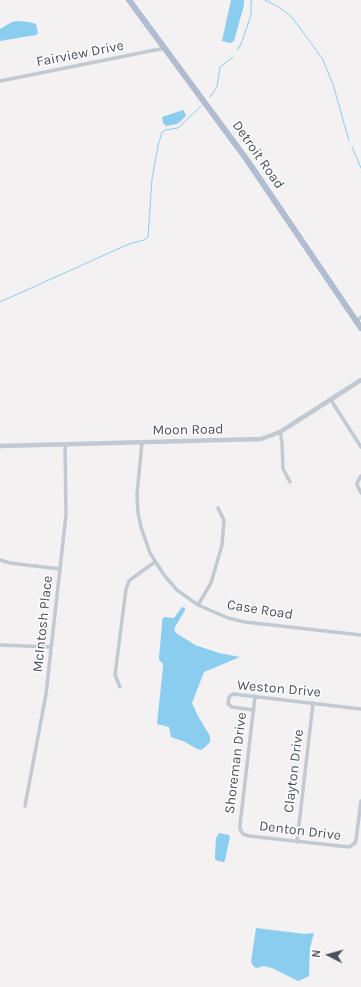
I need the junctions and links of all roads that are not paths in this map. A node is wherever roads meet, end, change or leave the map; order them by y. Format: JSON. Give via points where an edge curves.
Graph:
{"nodes":[{"id":1,"x":128,"y":0,"type":"edge"},
{"id":2,"x":165,"y":48,"type":"junction"},
{"id":3,"x":0,"y":81,"type":"edge"},
{"id":4,"x":359,"y":319,"type":"edge"},
{"id":5,"x":361,"y":328,"type":"edge"},
{"id":6,"x":361,"y":380,"type":"edge"},
{"id":7,"x":331,"y":400,"type":"junction"},
{"id":8,"x":280,"y":432,"type":"junction"},
{"id":9,"x":142,"y":442,"type":"junction"},
{"id":10,"x":65,"y":444,"type":"junction"},
{"id":11,"x":0,"y":446,"type":"edge"},
{"id":12,"x":361,"y":447,"type":"edge"},
{"id":13,"x":361,"y":476,"type":"edge"},
{"id":14,"x":290,"y":482,"type":"dead end"},
{"id":15,"x":361,"y":493,"type":"edge"},
{"id":16,"x":218,"y":508,"type":"dead end"},
{"id":17,"x":0,"y":560,"type":"edge"},
{"id":18,"x":155,"y":562,"type":"junction"},
{"id":19,"x":60,"y":569,"type":"junction"},
{"id":20,"x":198,"y":605,"type":"junction"},
{"id":21,"x":361,"y":635,"type":"edge"},
{"id":22,"x":0,"y":645,"type":"edge"},
{"id":23,"x":51,"y":648,"type":"junction"},
{"id":24,"x":120,"y":687,"type":"dead end"},
{"id":25,"x":255,"y":696,"type":"junction"},
{"id":26,"x":313,"y":703,"type":"junction"},
{"id":27,"x":361,"y":709,"type":"edge"},
{"id":28,"x":254,"y":710,"type":"junction"},
{"id":29,"x":361,"y":801,"type":"edge"},
{"id":30,"x":25,"y":806,"type":"dead end"},
{"id":31,"x":241,"y":832,"type":"joint"},
{"id":32,"x":297,"y":842,"type":"junction"}],
"edges":[{"from":1,"to":2,"type":"main road","name":"Detroit Road"},
{"from":2,"to":3,"type":"street","name":"Fairview Drive"},
{"from":2,"to":4,"type":"main road","name":"Detroit Road"},
{"from":4,"to":5,"type":"main road","name":"Detroit Road"},
{"from":6,"to":7,"type":"street","name":"Moon Road"},
{"from":7,"to":8,"type":"street","name":"Moon Road"},
{"from":7,"to":12,"type":"street"},
{"from":8,"to":9,"type":"street","name":"Moon Road","via":[[267,438],[256,439]]},
{"from":8,"to":14,"type":"street","via":[[283,469]]},
{"from":9,"to":10,"type":"street","name":"Moon Road"},
{"from":9,"to":18,"type":"street","name":"Case Road","via":[[137,488],[138,513],[144,540]]},
{"from":10,"to":11,"type":"street","name":"Moon Road"},
{"from":10,"to":19,"type":"street","name":"McIntosh Place","via":[[67,511]]},
{"from":13,"to":15,"type":"street","via":[[357,485]]},
{"from":16,"to":20,"type":"street","via":[[224,520],[222,545],[211,583]]},
{"from":17,"to":19,"type":"street"},
{"from":18,"to":20,"type":"street","name":"Case Road","via":[[177,590]]},
{"from":18,"to":24,"type":"street","via":[[129,581],[126,589],[115,675]]},
{"from":19,"to":23,"type":"street","name":"McIntosh Place"},
{"from":20,"to":21,"type":"street","name":"Case Road","via":[[237,620]]},
{"from":22,"to":23,"type":"street"},
{"from":23,"to":30,"type":"street","name":"McIntosh Place","via":[[46,694]]},
{"from":25,"to":26,"type":"street","name":"Weston Drive"},
{"from":25,"to":28,"type":"street","name":"Shoreman Drive"},
{"from":25,"to":28,"type":"street","name":"Weston Drive","via":[[233,694],[228,700],[232,707]]},
{"from":26,"to":27,"type":"street","name":"Weston Drive"},
{"from":26,"to":32,"type":"street","name":"Clayton Drive"},
{"from":28,"to":31,"type":"street","name":"Shoreman Drive"},
{"from":29,"to":32,"type":"street","name":"Denton Drive","via":[[355,843],[351,847]]},
{"from":31,"to":32,"type":"street","name":"Denton Drive","via":[[249,836]]}]}
